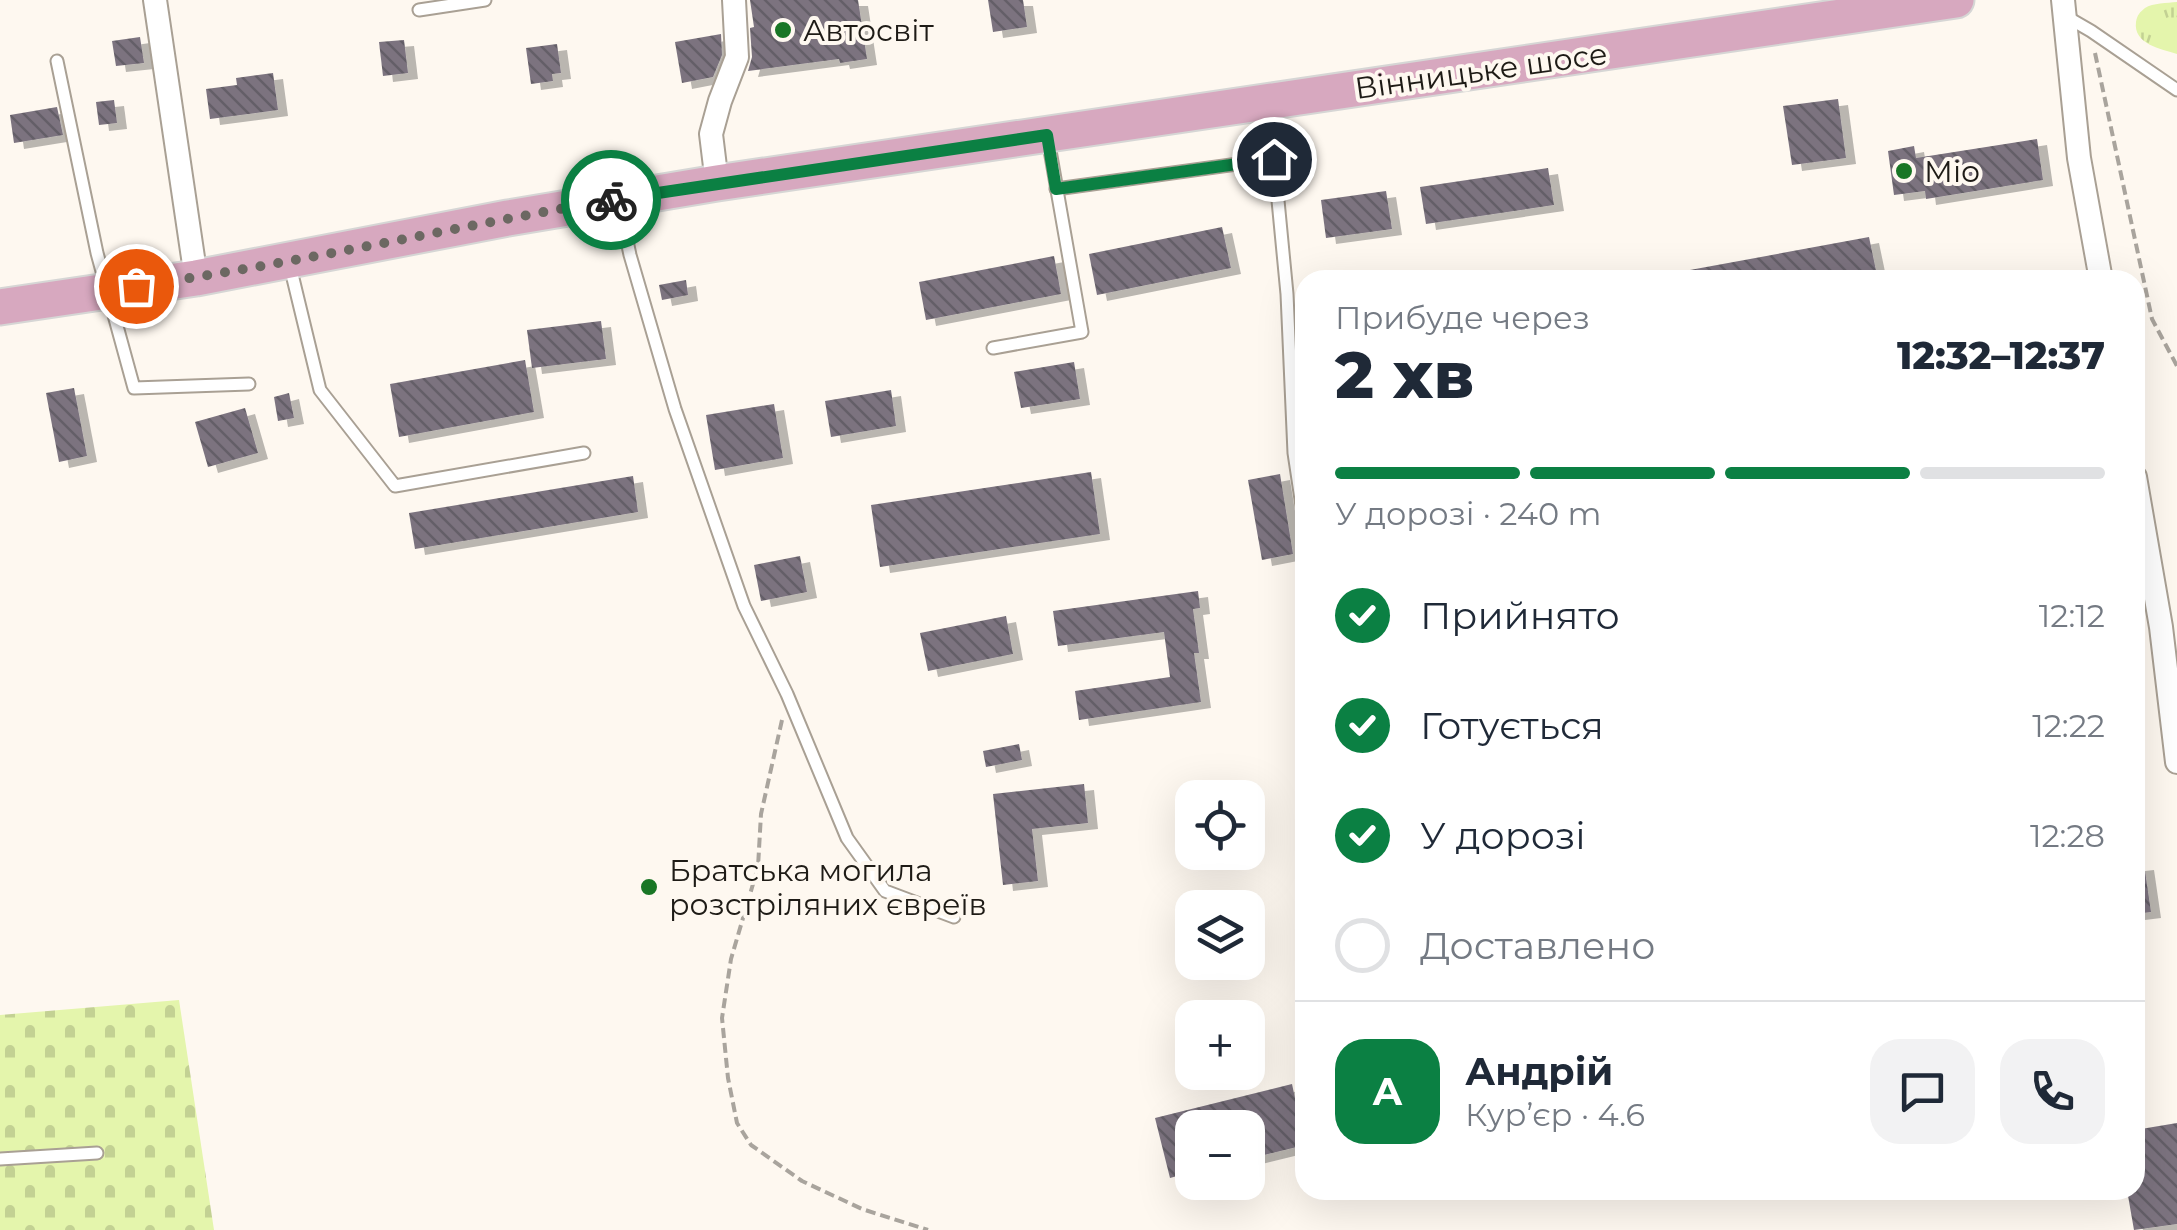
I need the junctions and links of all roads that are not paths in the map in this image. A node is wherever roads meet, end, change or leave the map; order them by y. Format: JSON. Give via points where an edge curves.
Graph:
{"nodes":[{"id":1,"x":156,"y":0,"type":"edge"},
{"id":2,"x":485,"y":0,"type":"edge"},
{"id":3,"x":734,"y":0,"type":"edge"},
{"id":4,"x":1956,"y":0,"type":"edge"},
{"id":5,"x":2064,"y":8,"type":"edge"},
{"id":6,"x":419,"y":10,"type":"dead end"},
{"id":7,"x":57,"y":61,"type":"dead end"},
{"id":8,"x":2177,"y":90,"type":"edge"},
{"id":9,"x":1047,"y":135,"type":"junction"},
{"id":10,"x":717,"y":183,"type":"junction"},
{"id":11,"x":1056,"y":189,"type":"junction"},
{"id":12,"x":619,"y":199,"type":"junction"},
{"id":13,"x":288,"y":260,"type":"junction"},
{"id":14,"x":2098,"y":270,"type":"edge"},
{"id":15,"x":196,"y":278,"type":"junction"},
{"id":16,"x":107,"y":290,"type":"junction"},
{"id":17,"x":0,"y":307,"type":"edge"},
{"id":18,"x":993,"y":348,"type":"dead end"},
{"id":19,"x":249,"y":384,"type":"dead end"},
{"id":20,"x":584,"y":453,"type":"dead end"},
{"id":21,"x":1295,"y":460,"type":"edge"},
{"id":22,"x":2145,"y":535,"type":"edge"},
{"id":23,"x":2177,"y":762,"type":"edge"},
{"id":24,"x":954,"y":917,"type":"dead end"},
{"id":25,"x":97,"y":1153,"type":"dead end"},
{"id":26,"x":0,"y":1159,"type":"edge"}],
"edges":[{"from":1,"to":15,"type":"street"},
{"from":2,"to":6,"type":"lane"},
{"from":3,"to":10,"type":"street","via":[[738,57],[711,134]]},
{"from":4,"to":9,"type":"main road","name":"Вінницьке шосе"},
{"from":5,"to":8,"type":"lane"},
{"from":5,"to":14,"type":"street"},
{"from":7,"to":16,"type":"lane"},
{"from":9,"to":10,"type":"main road","name":"Вінницьке шосе"},
{"from":9,"to":11,"type":"lane"},
{"from":10,"to":12,"type":"main road","name":"Вінницьке шосе"},
{"from":11,"to":18,"type":"lane","via":[[1082,332]]},
{"from":11,"to":21,"type":"lane","via":[[1274,159]]},
{"from":12,"to":13,"type":"main road","name":"Вінницьке шосе"},
{"from":12,"to":24,"type":"lane","via":[[682,427],[744,606],[847,838],[884,891]]},
{"from":13,"to":15,"type":"main road","name":"Вінницьке шосе"},
{"from":13,"to":20,"type":"lane","via":[[320,390],[395,486]]},
{"from":15,"to":16,"type":"main road","name":"Вінницьке шосе"},
{"from":16,"to":17,"type":"main road","name":"Вінницьке шосе"},
{"from":16,"to":19,"type":"lane","via":[[134,388]]},
{"from":22,"to":23,"type":"street"},
{"from":25,"to":26,"type":"lane"}]}
